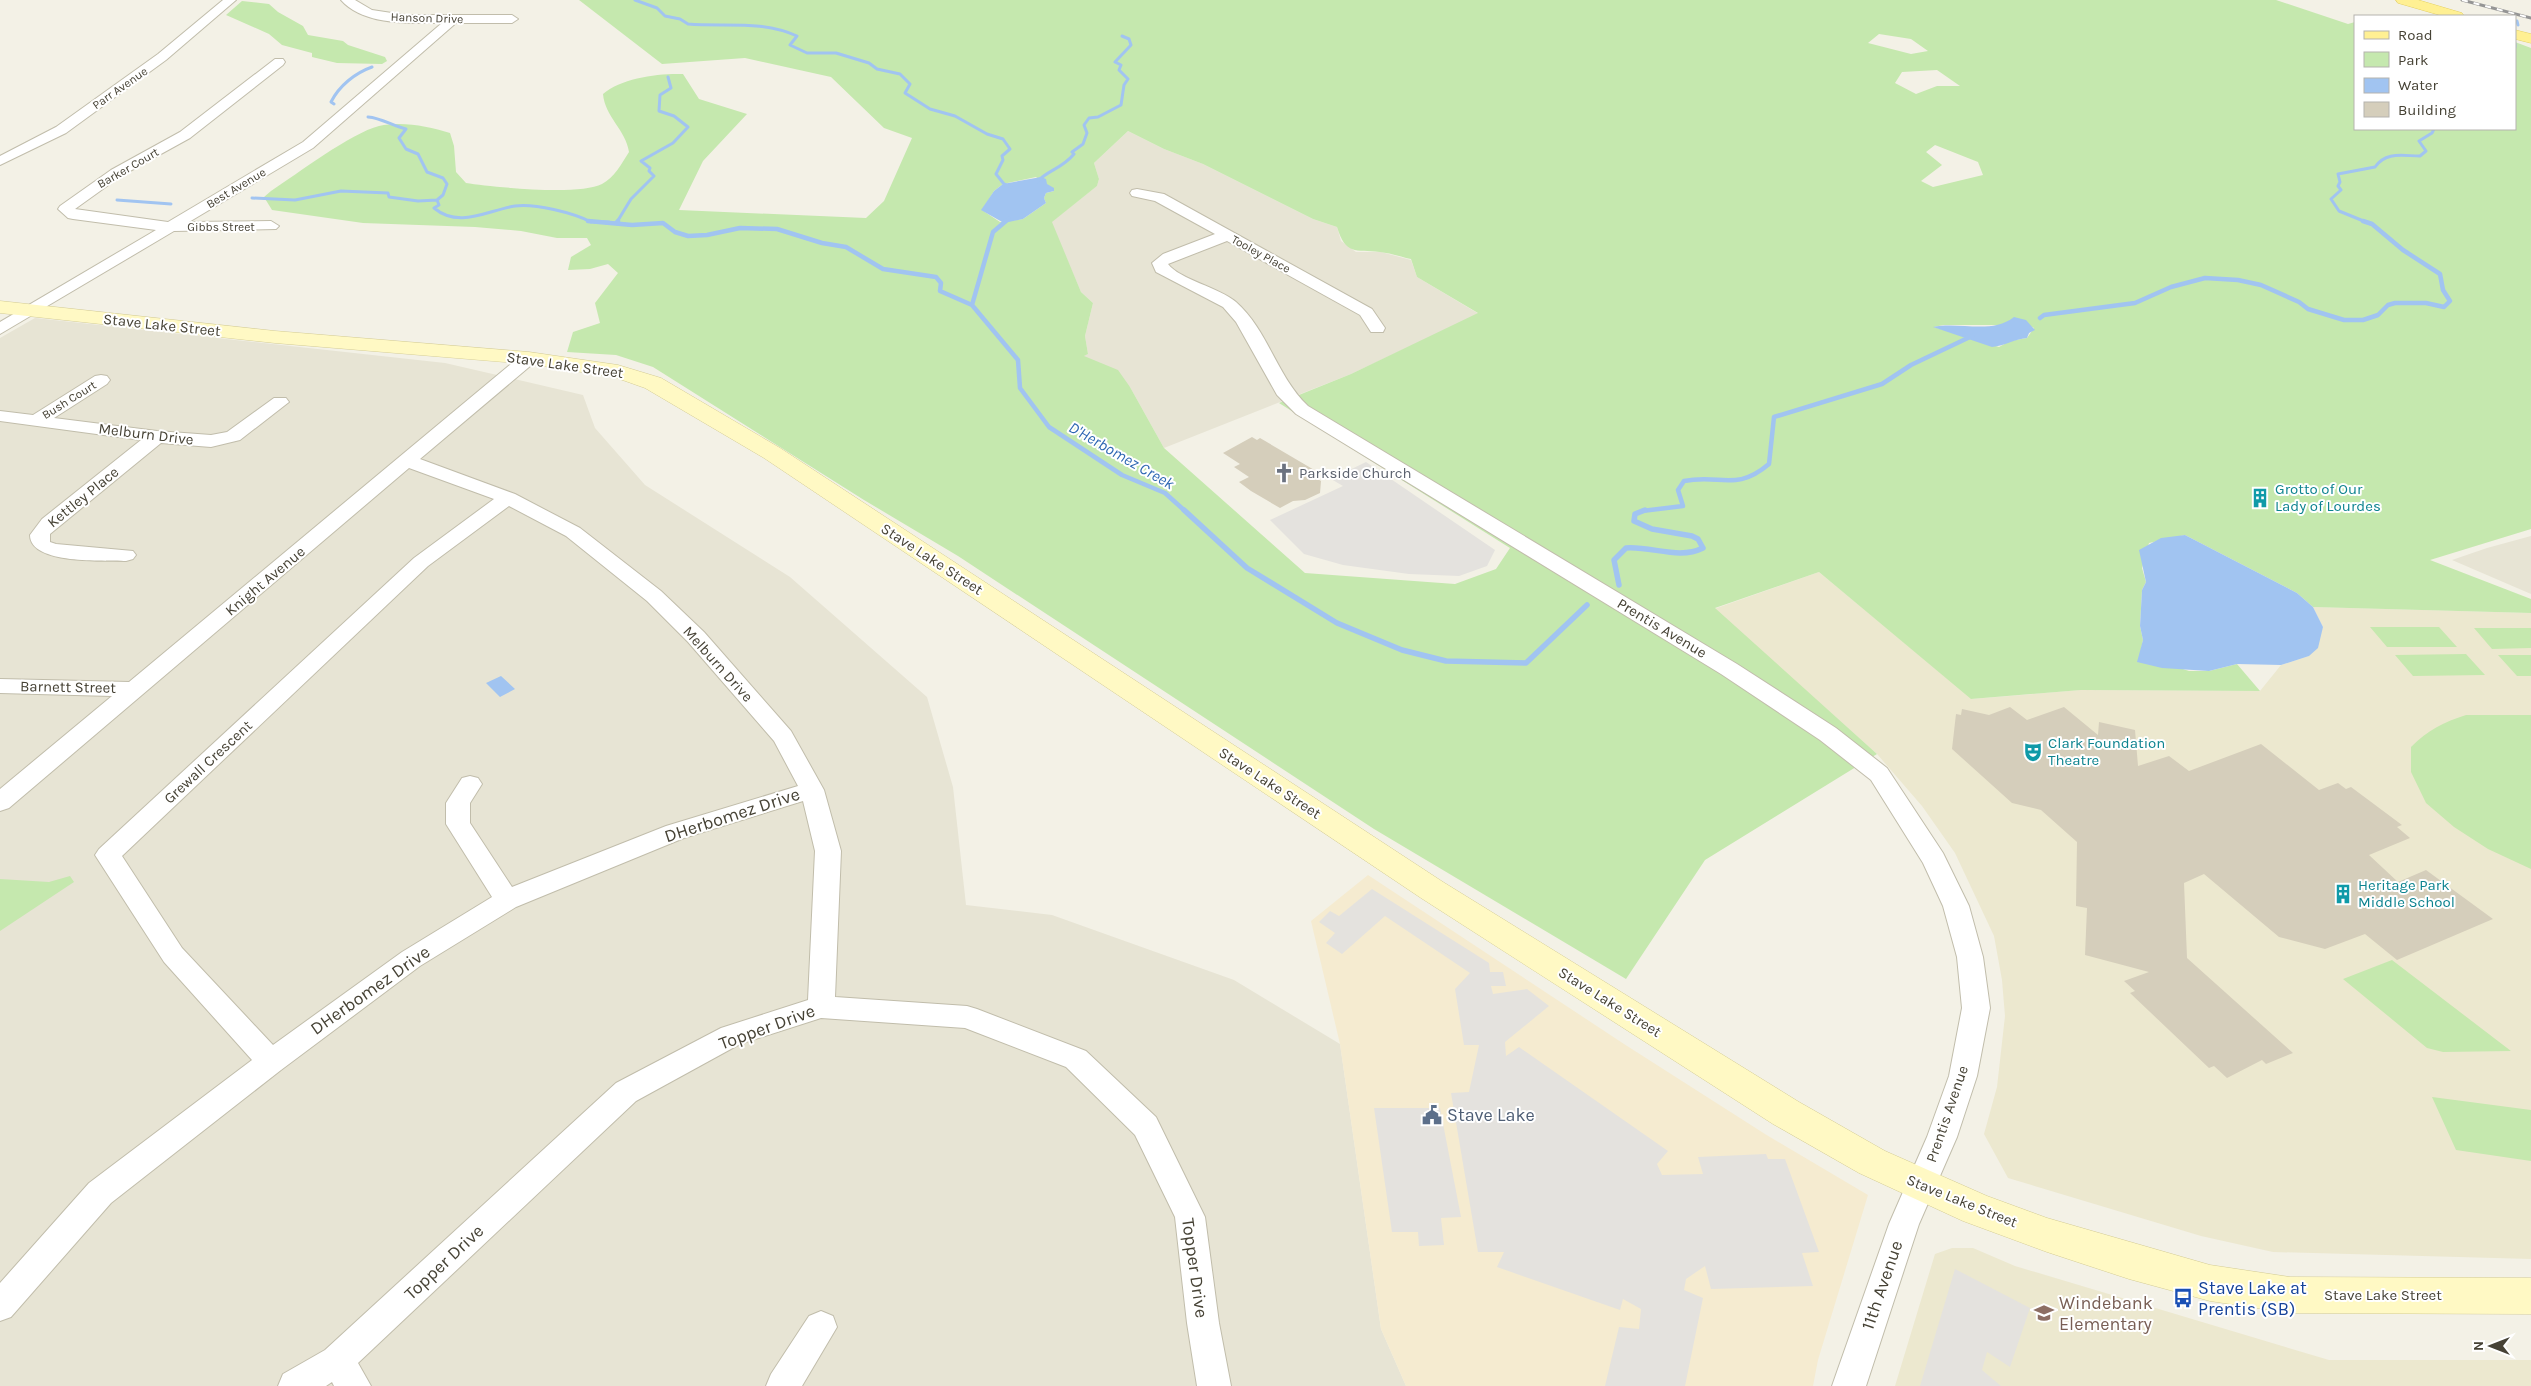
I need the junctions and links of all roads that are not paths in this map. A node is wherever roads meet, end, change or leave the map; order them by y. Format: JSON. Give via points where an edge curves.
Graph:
{"nodes":[{"id":1,"x":230,"y":0,"type":"edge"},
{"id":2,"x":347,"y":0,"type":"edge"},
{"id":3,"x":2403,"y":0,"type":"edge"},
{"id":4,"x":2454,"y":15,"type":"edge"},
{"id":5,"x":512,"y":19,"type":"dead end"},
{"id":6,"x":452,"y":20,"type":"junction"},
{"id":7,"x":2516,"y":34,"type":"edge"},
{"id":8,"x":2531,"y":39,"type":"edge"},
{"id":9,"x":279,"y":62,"type":"dead end"},
{"id":10,"x":0,"y":161,"type":"edge"},
{"id":11,"x":1136,"y":193,"type":"dead end"},
{"id":12,"x":271,"y":226,"type":"dead end"},
{"id":13,"x":171,"y":227,"type":"junction"},
{"id":14,"x":1228,"y":235,"type":"junction"},
{"id":15,"x":0,"y":307,"type":"edge"},
{"id":16,"x":31,"y":312,"type":"junction"},
{"id":17,"x":1377,"y":328,"type":"dead end"},
{"id":18,"x":0,"y":329,"type":"edge"},
{"id":19,"x":529,"y":358,"type":"junction"},
{"id":20,"x":101,"y":380,"type":"dead end"},
{"id":21,"x":280,"y":402,"type":"dead end"},
{"id":22,"x":0,"y":416,"type":"edge"},
{"id":23,"x":38,"y":420,"type":"junction"},
{"id":24,"x":157,"y":437,"type":"junction"},
{"id":25,"x":407,"y":462,"type":"junction"},
{"id":26,"x":508,"y":498,"type":"junction"},
{"id":27,"x":126,"y":555,"type":"dead end"},
{"id":28,"x":0,"y":686,"type":"edge"},
{"id":29,"x":136,"y":689,"type":"junction"},
{"id":30,"x":470,"y":784,"type":"dead end"},
{"id":31,"x":812,"y":790,"type":"junction"},
{"id":32,"x":0,"y":802,"type":"edge"},
{"id":33,"x":507,"y":900,"type":"junction"},
{"id":34,"x":821,"y":1007,"type":"junction"},
{"id":35,"x":271,"y":1062,"type":"junction"},
{"id":36,"x":1920,"y":1185,"type":"junction"},
{"id":37,"x":2531,"y":1296,"type":"edge"},
{"id":38,"x":0,"y":1306,"type":"edge"},
{"id":39,"x":821,"y":1327,"type":"dead end"},
{"id":40,"x":345,"y":1374,"type":"edge"},
{"id":41,"x":295,"y":1386,"type":"edge"},
{"id":42,"x":783,"y":1386,"type":"edge"},
{"id":43,"x":1214,"y":1386,"type":"edge"},
{"id":44,"x":1849,"y":1386,"type":"edge"}],
"edges":[{"from":1,"to":10,"type":"street","name":"Parr Avenue","via":[[162,57],[61,130]]},
{"from":2,"to":6,"type":"street","name":"Hanson Drive","via":[[361,10],[378,15]]},
{"from":3,"to":4,"type":"main road"},
{"from":5,"to":6,"type":"street","name":"Hanson Drive"},
{"from":6,"to":13,"type":"street","name":"Best Avenue","via":[[308,146]]},
{"from":7,"to":8,"type":"main road"},
{"from":9,"to":13,"type":"street","name":"Barker Court","via":[[185,135],[116,173],[65,209],[73,215]]},
{"from":11,"to":14,"type":"street","name":"Tooley Place","via":[[1158,197]]},
{"from":12,"to":13,"type":"street","name":"Gibbs Street"},
{"from":13,"to":16,"type":"street","name":"Best Avenue"},
{"from":14,"to":17,"type":"street","name":"Tooley Place","via":[[1366,312]]},
{"from":14,"to":36,"type":"street","name":"Prentis Avenue","via":[[1168,257],[1160,263],[1162,269],[1229,304],[1243,320],[1286,395],[1302,410],[1729,669],[1828,734],[1879,774],[1934,860],[1956,906],[1970,957],[1976,1008],[1962,1076],[1942,1137]]},
{"from":15,"to":16,"type":"main road","name":"Stave Lake Street"},
{"from":16,"to":18,"type":"street","name":"Best Avenue"},
{"from":16,"to":19,"type":"main road","name":"Stave Lake Street"},
{"from":19,"to":25,"type":"street","name":"Knight Avenue"},
{"from":19,"to":36,"type":"main road","name":"Stave Lake Street","via":[[634,375],[675,395],[772,454],[1440,895],[1786,1113]]},
{"from":20,"to":23,"type":"street","name":"Bush Court"},
{"from":21,"to":24,"type":"street","name":"Melburn Drive","via":[[233,436],[198,442]]},
{"from":22,"to":23,"type":"street","name":"Melburn Drive"},
{"from":23,"to":24,"type":"street","name":"Melburn Drive"},
{"from":24,"to":27,"type":"street","name":"Kettley Place","via":[[40,533],[39,540],[44,547]]},
{"from":25,"to":26,"type":"street","name":"Melburn Drive"},
{"from":25,"to":29,"type":"street","name":"Knight Avenue"},
{"from":26,"to":31,"type":"street","name":"Melburn Drive","via":[[572,532],[654,596],[696,637],[783,737]]},
{"from":26,"to":35,"type":"street","name":"Grewall Crescent","via":[[421,562],[108,855],[173,955]]},
{"from":28,"to":29,"type":"street","name":"Barnett Street"},
{"from":29,"to":32,"type":"street","name":"Knight Avenue"},
{"from":30,"to":33,"type":"street","via":[[458,803],[458,824]]},
{"from":31,"to":33,"type":"street","name":"DHerbomez Drive","via":[[676,832]]},
{"from":31,"to":34,"type":"street","name":"Melburn Drive","via":[[828,850]]},
{"from":33,"to":35,"type":"street","name":"DHerbomez Drive","via":[[411,959]]},
{"from":34,"to":40,"type":"street","name":"Topper Drive","via":[[731,1036],[626,1092]]},
{"from":34,"to":43,"type":"street","name":"Topper Drive","via":[[967,1017],[1076,1060],[1146,1126],[1190,1217]]},
{"from":35,"to":38,"type":"street","name":"DHerbomez Drive","via":[[100,1193]]},
{"from":36,"to":37,"type":"main road","name":"Stave Lake Street","via":[[2047,1235],[2210,1283],[2290,1295]]},
{"from":36,"to":44,"type":"street","name":"11th Avenue"},
{"from":39,"to":42,"type":"street"},
{"from":40,"to":41,"type":"street","name":"Topper Drive"}]}
